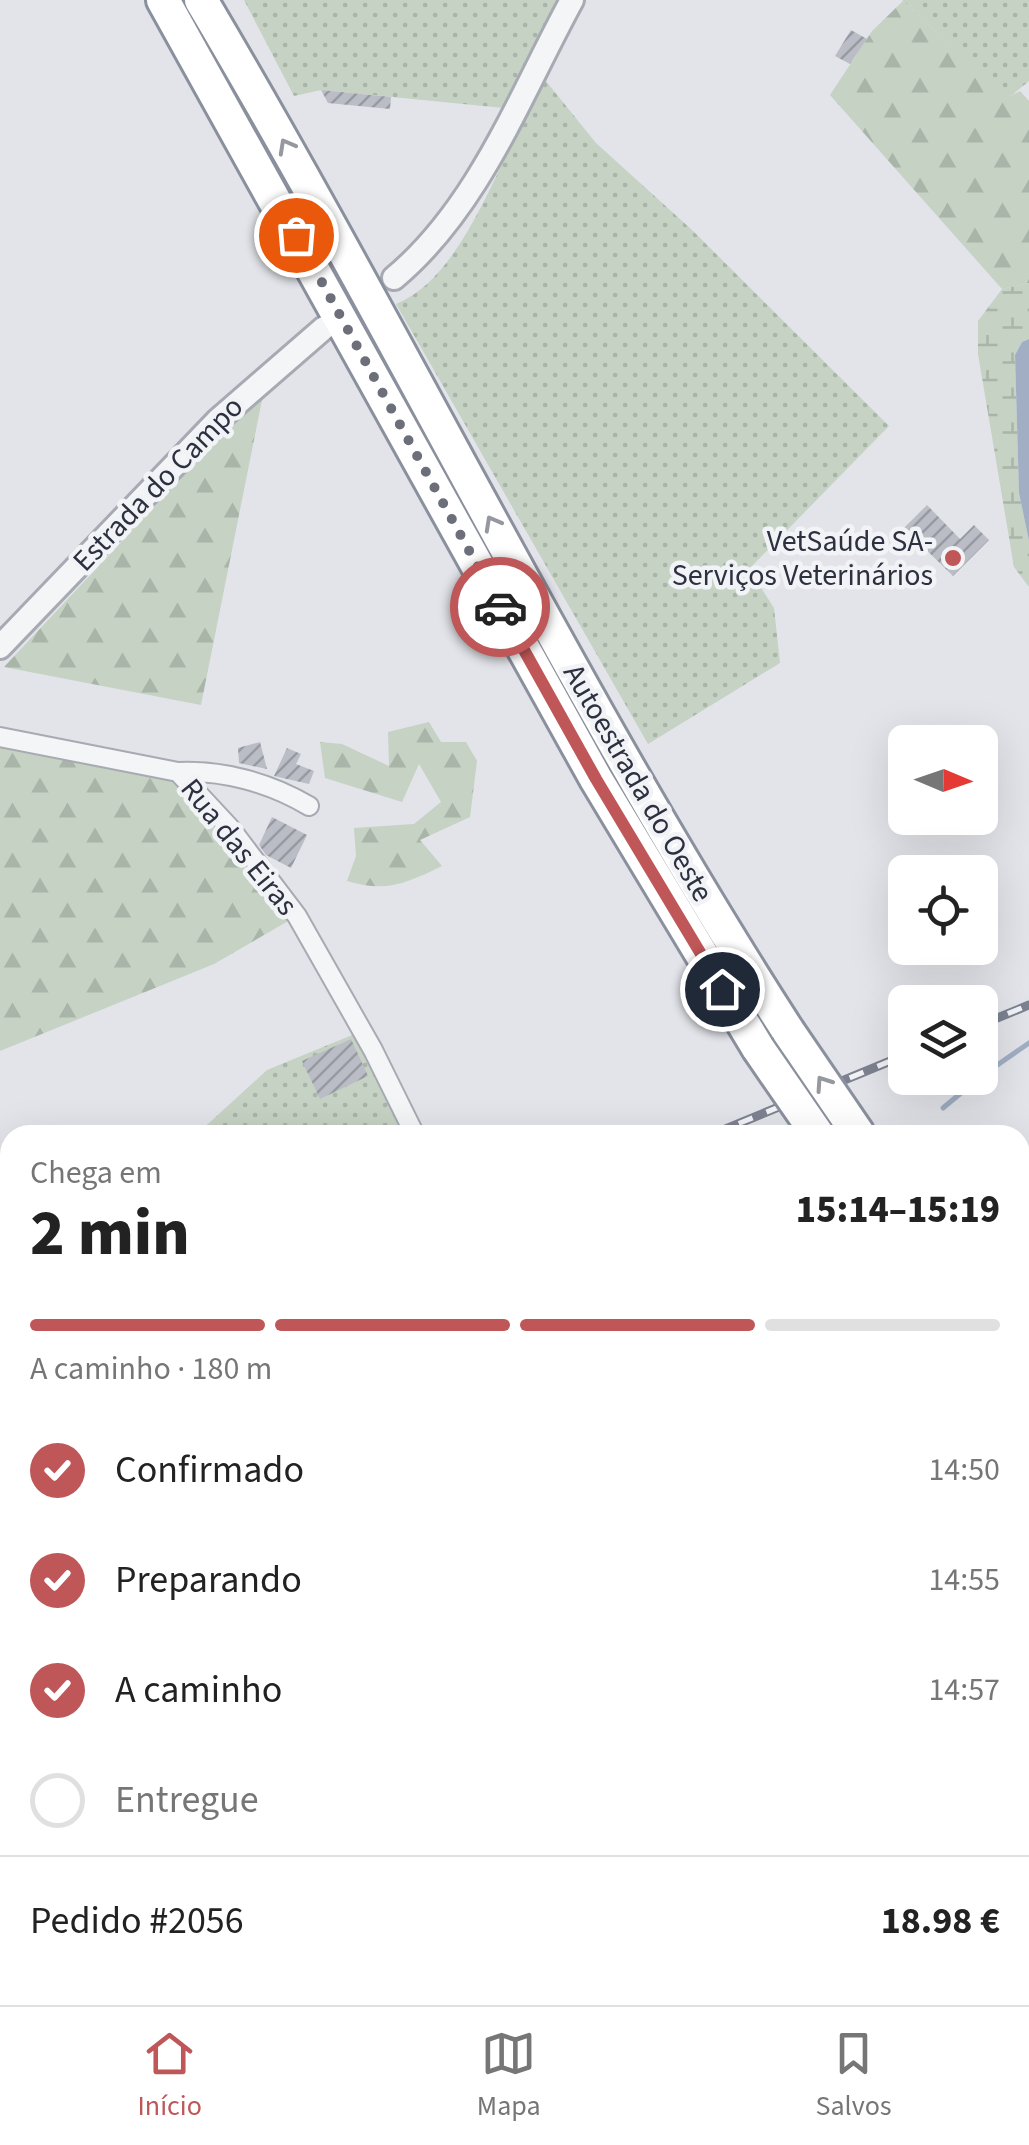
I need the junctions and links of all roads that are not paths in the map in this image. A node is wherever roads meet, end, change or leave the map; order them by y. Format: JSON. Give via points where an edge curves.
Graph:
{"nodes":[{"id":1,"x":163,"y":0,"type":"edge"},
{"id":2,"x":202,"y":0,"type":"edge"},
{"id":3,"x":572,"y":0,"type":"edge"},
{"id":4,"x":394,"y":278,"type":"dead end"},
{"id":5,"x":324,"y":328,"type":"dead end"},
{"id":6,"x":0,"y":647,"type":"edge"},
{"id":7,"x":0,"y":737,"type":"edge"},
{"id":8,"x":178,"y":772,"type":"junction"},
{"id":9,"x":309,"y":806,"type":"dead end"},
{"id":10,"x":410,"y":1125,"type":"edge"},
{"id":11,"x":811,"y":1125,"type":"edge"},
{"id":12,"x":852,"y":1125,"type":"edge"}],
"edges":[{"from":1,"to":11,"type":"highway","name":"Autoestrada do Oeste","bridge":true,"via":[[596,779]]},
{"from":12,"to":2,"type":"highway","name":"Autoestrada do Oeste","one_way":true,"bridge":true,"via":[[734,947],[585,691]]},
{"from":3,"to":4,"type":"street","via":[[478,177],[440,231]]},
{"from":5,"to":6,"type":"street","name":"Estrada do Campo","via":[[218,420]]},
{"from":7,"to":8,"type":"street","name":"Rua das Eiras"},
{"from":8,"to":9,"type":"street","via":[[249,780]]},
{"from":8,"to":10,"type":"street","name":"Rua das Eiras","via":[[298,916]]}]}
